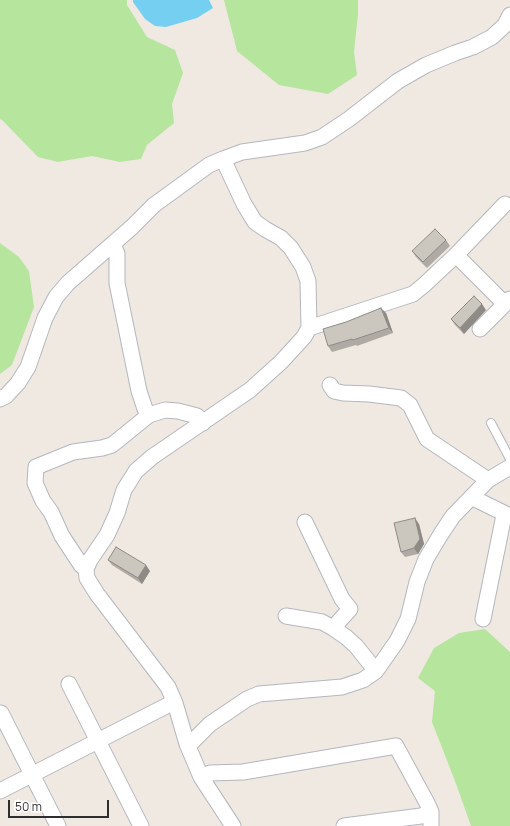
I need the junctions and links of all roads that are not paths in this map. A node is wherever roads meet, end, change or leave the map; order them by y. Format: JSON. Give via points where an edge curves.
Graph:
{"nodes":[{"id":1,"x":510,"y":15,"type":"edge"},
{"id":2,"x":223,"y":159,"type":"junction"},
{"id":3,"x":505,"y":204,"type":"dead end"},
{"id":4,"x":113,"y":244,"type":"junction"},
{"id":5,"x":456,"y":254,"type":"junction"},
{"id":6,"x":507,"y":301,"type":"edge"},
{"id":7,"x":309,"y":328,"type":"junction"},
{"id":8,"x":480,"y":329,"type":"dead end"},
{"id":9,"x":330,"y":385,"type":"dead end"},
{"id":10,"x":0,"y":399,"type":"edge"},
{"id":11,"x":149,"y":415,"type":"junction"},
{"id":12,"x":203,"y":423,"type":"junction"},
{"id":13,"x":491,"y":423,"type":"dead end"},
{"id":14,"x":510,"y":458,"type":"edge"},
{"id":15,"x":510,"y":467,"type":"edge"},
{"id":16,"x":488,"y":480,"type":"junction"},
{"id":17,"x":472,"y":497,"type":"junction"},
{"id":18,"x":508,"y":515,"type":"edge"},
{"id":19,"x":305,"y":522,"type":"dead end"},
{"id":20,"x":86,"y":569,"type":"junction"},
{"id":21,"x":286,"y":616,"type":"dead end"},
{"id":22,"x":483,"y":619,"type":"dead end"},
{"id":23,"x":333,"y":628,"type":"junction"},
{"id":24,"x":376,"y":671,"type":"junction"},
{"id":25,"x":69,"y":684,"type":"dead end"},
{"id":26,"x":174,"y":703,"type":"junction"},
{"id":27,"x":1,"y":713,"type":"dead end"},
{"id":28,"x":97,"y":741,"type":"junction"},
{"id":29,"x":187,"y":744,"type":"junction"},
{"id":30,"x":32,"y":774,"type":"junction"},
{"id":31,"x":201,"y":777,"type":"junction"},
{"id":32,"x":0,"y":791,"type":"edge"},
{"id":33,"x":431,"y":819,"type":"edge"},
{"id":34,"x":58,"y":826,"type":"edge"},
{"id":35,"x":141,"y":826,"type":"edge"},
{"id":36,"x":233,"y":826,"type":"edge"},
{"id":37,"x":344,"y":826,"type":"edge"}],
"edges":[{"from":1,"to":2,"type":"street","via":[[505,25],[492,37],[426,65],[398,81],[350,119],[322,137],[305,143],[242,152]]},
{"from":2,"to":4,"type":"street","via":[[204,169],[154,205]]},
{"from":2,"to":7,"type":"street","via":[[255,222],[281,238],[303,267],[308,281]]},
{"from":3,"to":5,"type":"street"},
{"from":4,"to":10,"type":"street","via":[[68,283],[56,297],[45,318],[28,367],[18,383]]},
{"from":4,"to":11,"type":"street","via":[[117,254],[117,283],[139,391]]},
{"from":5,"to":6,"type":"street"},
{"from":5,"to":7,"type":"street","via":[[413,294]]},
{"from":6,"to":8,"type":"street"},
{"from":7,"to":12,"type":"street","via":[[281,362],[250,390]]},
{"from":9,"to":16,"type":"street","via":[[334,391],[343,393],[401,398],[410,405],[427,439]]},
{"from":11,"to":12,"type":"street","via":[[165,410],[178,411],[197,416]]},
{"from":11,"to":20,"type":"street","via":[[112,445],[73,452],[36,467],[36,483],[43,501],[62,536]]},
{"from":12,"to":20,"type":"street","via":[[152,457],[136,471],[124,490],[107,535]]},
{"from":13,"to":14,"type":"lane"},
{"from":15,"to":16,"type":"street"},
{"from":16,"to":17,"type":"street"},
{"from":17,"to":18,"type":"street"},
{"from":17,"to":24,"type":"street","via":[[454,516],[426,559],[408,619],[397,642]]},
{"from":18,"to":22,"type":"street","via":[[503,520]]},
{"from":19,"to":23,"type":"street","via":[[342,599],[350,609]]},
{"from":20,"to":26,"type":"street","via":[[87,578],[97,594],[168,687]]},
{"from":21,"to":23,"type":"street","via":[[322,622]]},
{"from":23,"to":24,"type":"street","via":[[356,646]]},
{"from":24,"to":29,"type":"street","via":[[363,680],[342,687],[259,694],[247,699],[210,724]]},
{"from":25,"to":28,"type":"street"},
{"from":26,"to":28,"type":"street"},
{"from":26,"to":29,"type":"street"},
{"from":27,"to":30,"type":"street"},
{"from":28,"to":30,"type":"street"},
{"from":28,"to":35,"type":"street"},
{"from":29,"to":31,"type":"street"},
{"from":30,"to":32,"type":"street"},
{"from":30,"to":34,"type":"street"},
{"from":31,"to":33,"type":"street","via":[[210,773],[243,772],[396,746]]},
{"from":31,"to":36,"type":"street"},
{"from":33,"to":37,"type":"street","via":[[421,816]]}]}
